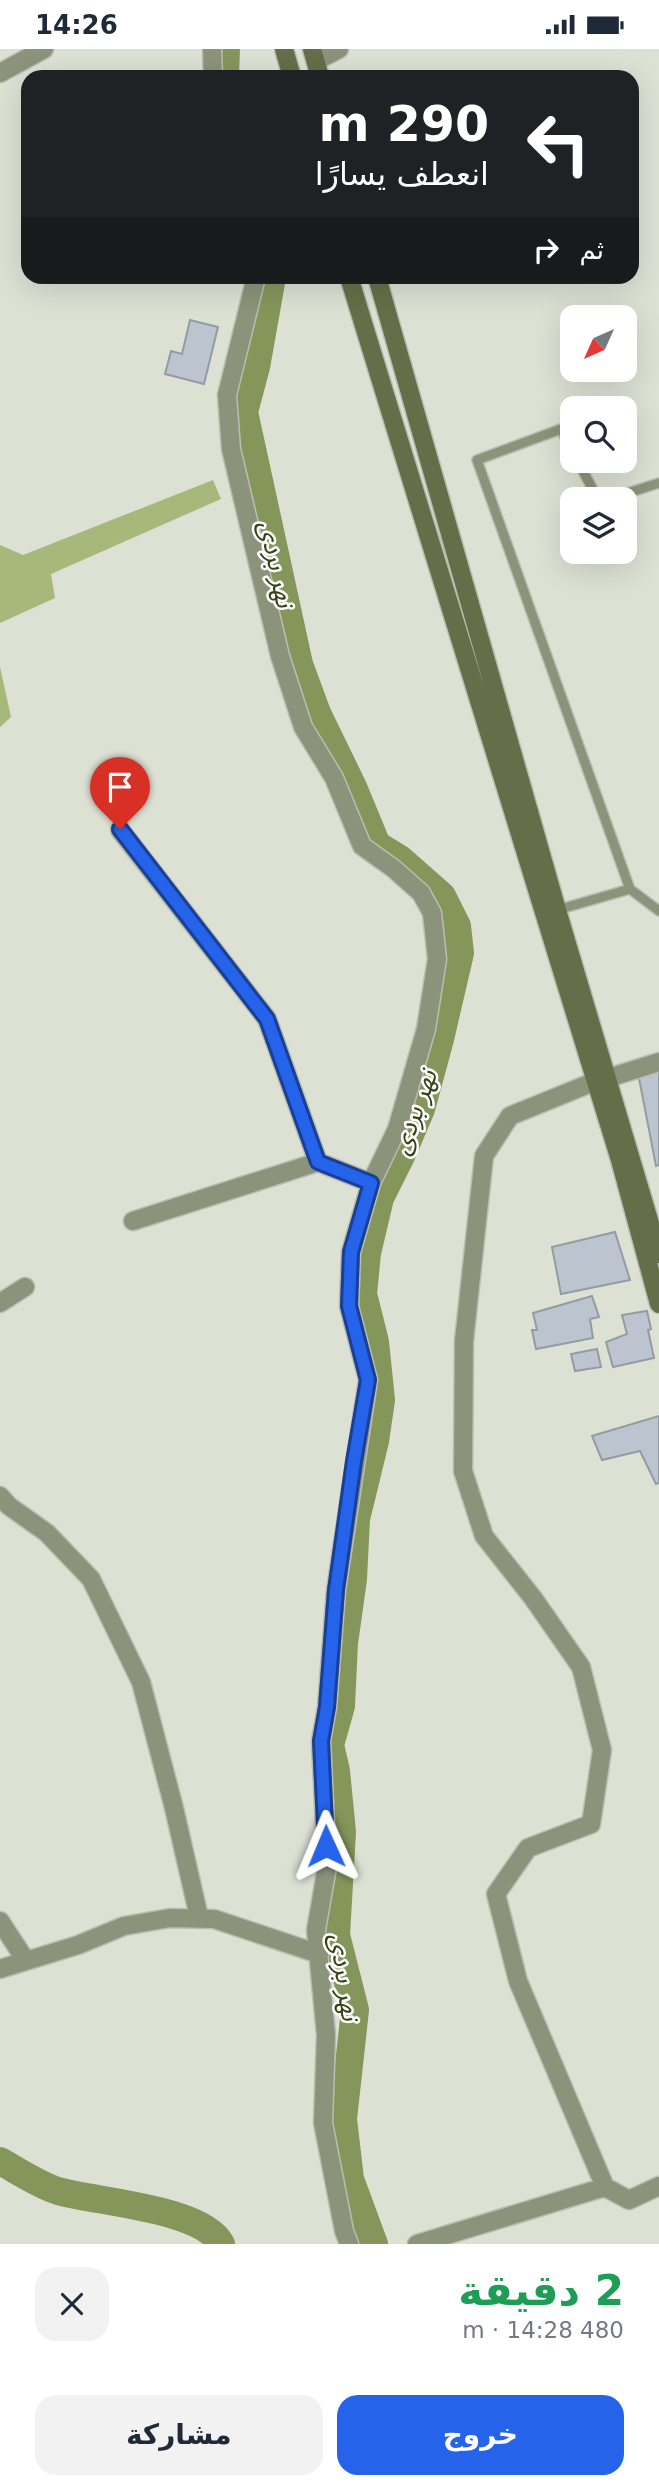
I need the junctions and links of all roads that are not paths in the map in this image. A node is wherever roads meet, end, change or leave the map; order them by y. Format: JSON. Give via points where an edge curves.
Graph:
{"nodes":[{"id":1,"x":44,"y":49,"type":"edge"},
{"id":2,"x":212,"y":49,"type":"edge"},
{"id":3,"x":284,"y":49,"type":"edge"},
{"id":4,"x":339,"y":49,"type":"edge"},
{"id":5,"x":316,"y":62,"type":"edge"},
{"id":6,"x":214,"y":70,"type":"edge"},
{"id":7,"x":290,"y":70,"type":"edge"},
{"id":8,"x":0,"y":73,"type":"edge"},
{"id":9,"x":254,"y":284,"type":"edge"},
{"id":10,"x":350,"y":284,"type":"edge"},
{"id":11,"x":379,"y":284,"type":"edge"},
{"id":12,"x":560,"y":429,"type":"edge"},
{"id":13,"x":659,"y":482,"type":"edge"},
{"id":14,"x":637,"y":489,"type":"edge"},
{"id":15,"x":120,"y":829,"type":"dead end"},
{"id":16,"x":630,"y":889,"type":"junction"},
{"id":17,"x":557,"y":910,"type":"junction"},
{"id":18,"x":659,"y":911,"type":"edge"},
{"id":19,"x":659,"y":1062,"type":"edge"},
{"id":20,"x":602,"y":1080,"type":"junction"},
{"id":21,"x":318,"y":1162,"type":"junction"},
{"id":22,"x":371,"y":1183,"type":"junction"},
{"id":23,"x":133,"y":1221,"type":"dead end"},
{"id":24,"x":659,"y":1254,"type":"edge"},
{"id":25,"x":26,"y":1287,"type":"dead end"},
{"id":26,"x":0,"y":1303,"type":"edge"},
{"id":27,"x":659,"y":1304,"type":"edge"},
{"id":28,"x":0,"y":1496,"type":"edge"},
{"id":29,"x":199,"y":1917,"type":"junction"},
{"id":30,"x":0,"y":1921,"type":"edge"},
{"id":31,"x":319,"y":1954,"type":"junction"},
{"id":32,"x":26,"y":1961,"type":"junction"},
{"id":33,"x":0,"y":1969,"type":"edge"},
{"id":34,"x":659,"y":2186,"type":"edge"},
{"id":35,"x":605,"y":2187,"type":"junction"},
{"id":36,"x":349,"y":2244,"type":"edge"},
{"id":37,"x":417,"y":2244,"type":"edge"}],
"edges":[{"from":1,"to":8,"type":"street"},
{"from":2,"to":6,"type":"street"},
{"from":3,"to":7,"type":"main road"},
{"from":4,"to":5,"type":"street"},
{"from":9,"to":22,"type":"street","via":[[227,395],[231,449],[280,656],[303,727],[334,778],[362,846],[421,893],[432,913],[437,959],[426,1029],[397,1129]]},
{"from":10,"to":20,"type":"main road"},
{"from":11,"to":17,"type":"main road"},
{"from":12,"to":16,"type":"lane","via":[[477,460]]},
{"from":13,"to":14,"type":"lane"},
{"from":15,"to":21,"type":"street","via":[[267,1019]]},
{"from":16,"to":17,"type":"lane"},
{"from":16,"to":18,"type":"lane"},
{"from":17,"to":20,"type":"main road"},
{"from":19,"to":20,"type":"street"},
{"from":20,"to":24,"type":"main road"},
{"from":20,"to":27,"type":"main road"},
{"from":20,"to":35,"type":"street","via":[[510,1116],[484,1156],[464,1341],[463,1471],[484,1536],[581,1667],[602,1750],[591,1824],[528,1848],[496,1893],[518,1981]]},
{"from":21,"to":22,"type":"street"},
{"from":21,"to":23,"type":"street"},
{"from":22,"to":31,"type":"street","via":[[351,1252],[349,1306],[368,1380],[336,1590],[321,1741],[327,1867],[316,1930]]},
{"from":25,"to":26,"type":"street"},
{"from":28,"to":29,"type":"street","via":[[47,1533],[91,1579],[141,1682]]},
{"from":29,"to":31,"type":"street"},
{"from":29,"to":32,"type":"street","via":[[124,1926]]},
{"from":30,"to":32,"type":"street"},
{"from":31,"to":36,"type":"street","via":[[326,2035],[323,2123]]},
{"from":32,"to":33,"type":"street"},
{"from":34,"to":35,"type":"street","via":[[629,2200]]},
{"from":35,"to":37,"type":"street"}]}
